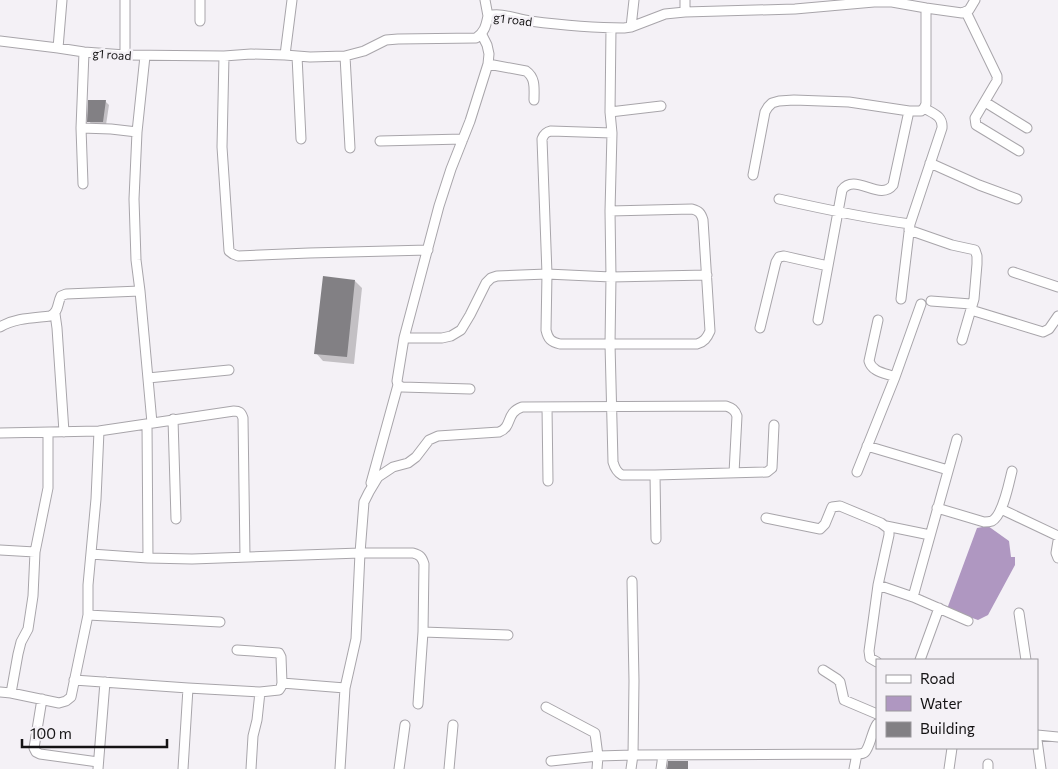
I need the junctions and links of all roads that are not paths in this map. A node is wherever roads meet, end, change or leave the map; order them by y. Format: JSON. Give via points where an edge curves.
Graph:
{"nodes":[{"id":1,"x":62,"y":0,"type":"edge"},
{"id":2,"x":125,"y":0,"type":"edge"},
{"id":3,"x":200,"y":0,"type":"edge"},
{"id":4,"x":292,"y":0,"type":"edge"},
{"id":5,"x":485,"y":0,"type":"edge"},
{"id":6,"x":634,"y":0,"type":"edge"},
{"id":7,"x":685,"y":0,"type":"edge"},
{"id":8,"x":740,"y":0,"type":"edge"},
{"id":9,"x":975,"y":0,"type":"edge"},
{"id":10,"x":926,"y":8,"type":"junction"},
{"id":11,"x":740,"y":11,"type":"junction"},
{"id":12,"x":685,"y":12,"type":"junction"},
{"id":13,"x":966,"y":12,"type":"junction"},
{"id":14,"x":488,"y":16,"type":"junction"},
{"id":15,"x":200,"y":21,"type":"dead end"},
{"id":16,"x":631,"y":27,"type":"junction"},
{"id":17,"x":611,"y":28,"type":"junction"},
{"id":18,"x":482,"y":35,"type":"junction"},
{"id":19,"x":0,"y":41,"type":"edge"},
{"id":20,"x":58,"y":48,"type":"junction"},
{"id":21,"x":84,"y":52,"type":"junction"},
{"id":22,"x":125,"y":55,"type":"junction"},
{"id":23,"x":284,"y":55,"type":"junction"},
{"id":24,"x":145,"y":56,"type":"junction"},
{"id":25,"x":224,"y":56,"type":"junction"},
{"id":26,"x":297,"y":56,"type":"junction"},
{"id":27,"x":345,"y":56,"type":"junction"},
{"id":28,"x":488,"y":64,"type":"junction"},
{"id":29,"x":534,"y":100,"type":"dead end"},
{"id":30,"x":985,"y":102,"type":"junction"},
{"id":31,"x":661,"y":106,"type":"dead end"},
{"id":32,"x":924,"y":108,"type":"junction"},
{"id":33,"x":909,"y":111,"type":"junction"},
{"id":34,"x":610,"y":112,"type":"junction"},
{"id":35,"x":81,"y":128,"type":"junction"},
{"id":36,"x":1027,"y":128,"type":"dead end"},
{"id":37,"x":137,"y":132,"type":"junction"},
{"id":38,"x":612,"y":133,"type":"junction"},
{"id":39,"x":301,"y":139,"type":"dead end"},
{"id":40,"x":463,"y":139,"type":"junction"},
{"id":41,"x":380,"y":141,"type":"dead end"},
{"id":42,"x":350,"y":148,"type":"dead end"},
{"id":43,"x":1019,"y":151,"type":"dead end"},
{"id":44,"x":930,"y":163,"type":"junction"},
{"id":45,"x":753,"y":175,"type":"dead end"},
{"id":46,"x":83,"y":184,"type":"dead end"},
{"id":47,"x":779,"y":199,"type":"dead end"},
{"id":48,"x":1017,"y":199,"type":"dead end"},
{"id":49,"x":610,"y":211,"type":"junction"},
{"id":50,"x":838,"y":213,"type":"junction"},
{"id":51,"x":910,"y":227,"type":"junction"},
{"id":52,"x":428,"y":250,"type":"junction"},
{"id":53,"x":828,"y":266,"type":"junction"},
{"id":54,"x":1013,"y":272,"type":"dead end"},
{"id":55,"x":547,"y":274,"type":"junction"},
{"id":56,"x":706,"y":276,"type":"junction"},
{"id":57,"x":611,"y":277,"type":"junction"},
{"id":58,"x":1058,"y":287,"type":"edge"},
{"id":59,"x":140,"y":291,"type":"junction"},
{"id":60,"x":901,"y":299,"type":"dead end"},
{"id":61,"x":930,"y":301,"type":"dead end"},
{"id":62,"x":921,"y":304,"type":"dead end"},
{"id":63,"x":971,"y":310,"type":"junction"},
{"id":64,"x":55,"y":314,"type":"junction"},
{"id":65,"x":1058,"y":318,"type":"edge"},
{"id":66,"x":818,"y":320,"type":"dead end"},
{"id":67,"x":878,"y":320,"type":"dead end"},
{"id":68,"x":0,"y":327,"type":"edge"},
{"id":69,"x":760,"y":328,"type":"dead end"},
{"id":70,"x":404,"y":338,"type":"junction"},
{"id":71,"x":962,"y":340,"type":"dead end"},
{"id":72,"x":610,"y":344,"type":"junction"},
{"id":73,"x":229,"y":370,"type":"dead end"},
{"id":74,"x":895,"y":377,"type":"junction"},
{"id":75,"x":148,"y":378,"type":"junction"},
{"id":76,"x":398,"y":385,"type":"junction"},
{"id":77,"x":470,"y":389,"type":"dead end"},
{"id":78,"x":547,"y":407,"type":"junction"},
{"id":79,"x":612,"y":407,"type":"junction"},
{"id":80,"x":173,"y":419,"type":"junction"},
{"id":81,"x":149,"y":424,"type":"junction"},
{"id":82,"x":774,"y":425,"type":"dead end"},
{"id":83,"x":64,"y":432,"type":"junction"},
{"id":84,"x":99,"y":432,"type":"junction"},
{"id":85,"x":0,"y":433,"type":"edge"},
{"id":86,"x":48,"y":433,"type":"junction"},
{"id":87,"x":957,"y":439,"type":"dead end"},
{"id":88,"x":867,"y":446,"type":"junction"},
{"id":89,"x":948,"y":470,"type":"junction"},
{"id":90,"x":1012,"y":471,"type":"dead end"},
{"id":91,"x":857,"y":472,"type":"dead end"},
{"id":92,"x":734,"y":473,"type":"junction"},
{"id":93,"x":656,"y":475,"type":"junction"},
{"id":94,"x":548,"y":481,"type":"dead end"},
{"id":95,"x":369,"y":492,"type":"junction"},
{"id":96,"x":938,"y":508,"type":"junction"},
{"id":97,"x":1001,"y":510,"type":"junction"},
{"id":98,"x":766,"y":518,"type":"dead end"},
{"id":99,"x":176,"y":519,"type":"dead end"},
{"id":100,"x":886,"y":526,"type":"junction"},
{"id":101,"x":930,"y":535,"type":"junction"},
{"id":102,"x":1058,"y":536,"type":"edge"},
{"id":103,"x":656,"y":539,"type":"dead end"},
{"id":104,"x":1058,"y":541,"type":"edge"},
{"id":105,"x":0,"y":550,"type":"edge"},
{"id":106,"x":35,"y":552,"type":"junction"},
{"id":107,"x":360,"y":553,"type":"junction"},
{"id":108,"x":91,"y":554,"type":"junction"},
{"id":109,"x":245,"y":557,"type":"junction"},
{"id":110,"x":148,"y":558,"type":"junction"},
{"id":111,"x":1058,"y":558,"type":"edge"},
{"id":112,"x":632,"y":580,"type":"dead end"},
{"id":113,"x":878,"y":586,"type":"junction"},
{"id":114,"x":913,"y":597,"type":"junction"},
{"id":115,"x":939,"y":608,"type":"junction"},
{"id":116,"x":1019,"y":613,"type":"dead end"},
{"id":117,"x":88,"y":614,"type":"junction"},
{"id":118,"x":968,"y":621,"type":"dead end"},
{"id":119,"x":220,"y":622,"type":"dead end"},
{"id":120,"x":423,"y":632,"type":"junction"},
{"id":121,"x":508,"y":635,"type":"dead end"},
{"id":122,"x":237,"y":650,"type":"dead end"},
{"id":123,"x":920,"y":659,"type":"edge"},
{"id":124,"x":1026,"y":659,"type":"edge"},
{"id":125,"x":876,"y":661,"type":"edge"},
{"id":126,"x":823,"y":670,"type":"dead end"},
{"id":127,"x":74,"y":680,"type":"junction"},
{"id":128,"x":105,"y":682,"type":"junction"},
{"id":129,"x":282,"y":684,"type":"junction"},
{"id":130,"x":188,"y":688,"type":"junction"},
{"id":131,"x":345,"y":688,"type":"junction"},
{"id":132,"x":0,"y":692,"type":"edge"},
{"id":133,"x":260,"y":692,"type":"junction"},
{"id":134,"x":11,"y":693,"type":"junction"},
{"id":135,"x":42,"y":699,"type":"junction"},
{"id":136,"x":418,"y":704,"type":"dead end"},
{"id":137,"x":546,"y":707,"type":"dead end"},
{"id":138,"x":876,"y":714,"type":"edge"},
{"id":139,"x":405,"y":725,"type":"dead end"},
{"id":140,"x":453,"y":725,"type":"dead end"},
{"id":141,"x":876,"y":726,"type":"edge"},
{"id":142,"x":1038,"y":735,"type":"edge"},
{"id":143,"x":1058,"y":737,"type":"edge"},
{"id":144,"x":1038,"y":747,"type":"edge"},
{"id":145,"x":952,"y":749,"type":"edge"},
{"id":146,"x":857,"y":754,"type":"junction"},
{"id":147,"x":633,"y":755,"type":"junction"},
{"id":148,"x":663,"y":755,"type":"junction"},
{"id":149,"x":598,"y":756,"type":"junction"},
{"id":150,"x":551,"y":761,"type":"dead end"},
{"id":151,"x":98,"y":765,"type":"edge"},
{"id":152,"x":183,"y":769,"type":"edge"},
{"id":153,"x":251,"y":769,"type":"edge"},
{"id":154,"x":340,"y":769,"type":"edge"},
{"id":155,"x":399,"y":769,"type":"edge"},
{"id":156,"x":448,"y":769,"type":"edge"},
{"id":157,"x":598,"y":769,"type":"edge"},
{"id":158,"x":631,"y":769,"type":"edge"},
{"id":159,"x":661,"y":769,"type":"edge"},
{"id":160,"x":854,"y":769,"type":"edge"},
{"id":161,"x":948,"y":769,"type":"edge"},
{"id":162,"x":1041,"y":769,"type":"edge"}],
"edges":[{"from":1,"to":20,"type":"street"},
{"from":2,"to":22,"type":"street"},
{"from":3,"to":15,"type":"street"},
{"from":4,"to":23,"type":"street"},
{"from":5,"to":14,"type":"street"},
{"from":6,"to":16,"type":"street"},
{"from":7,"to":12,"type":"street"},
{"from":8,"to":11,"type":"street"},
{"from":9,"to":13,"type":"street"},
{"from":10,"to":11,"type":"street","name":"g1 road","via":[[874,2]]},
{"from":10,"to":13,"type":"street","name":"g1 road"},
{"from":10,"to":32,"type":"street"},
{"from":11,"to":12,"type":"street","name":"g1 road"},
{"from":12,"to":16,"type":"street","name":"g1 road","via":[[665,14]]},
{"from":13,"to":30,"type":"street","via":[[997,76]]},
{"from":14,"to":17,"type":"street","name":"g1 road","via":[[494,14]]},
{"from":14,"to":18,"type":"street","name":"g1 road"},
{"from":16,"to":17,"type":"street","name":"g1 road"},
{"from":17,"to":34,"type":"street"},
{"from":18,"to":27,"type":"street","name":"g1 road","via":[[476,38],[398,38]]},
{"from":18,"to":28,"type":"street","via":[[489,54]]},
{"from":19,"to":20,"type":"street","name":"g1 road"},
{"from":20,"to":21,"type":"street","name":"g1 road"},
{"from":21,"to":22,"type":"street","name":"g1 road"},
{"from":21,"to":35,"type":"street"},
{"from":22,"to":24,"type":"street","name":"g1 road"},
{"from":23,"to":25,"type":"street","name":"g1 road"},
{"from":23,"to":26,"type":"street","name":"g1 road"},
{"from":24,"to":25,"type":"street","name":"g1 road"},
{"from":24,"to":37,"type":"street"},
{"from":25,"to":52,"type":"street","via":[[222,147],[230,251],[233,254]]},
{"from":26,"to":27,"type":"street","name":"g1 road"},
{"from":26,"to":39,"type":"street"},
{"from":27,"to":42,"type":"street"},
{"from":28,"to":29,"type":"street","via":[[531,74]]},
{"from":28,"to":40,"type":"street"},
{"from":30,"to":36,"type":"street"},
{"from":30,"to":43,"type":"street","via":[[975,118],[976,125]]},
{"from":31,"to":34,"type":"street"},
{"from":32,"to":33,"type":"street"},
{"from":32,"to":44,"type":"street","via":[[942,122]]},
{"from":33,"to":45,"type":"street","via":[[849,102],[794,100],[772,103],[765,112]]},
{"from":33,"to":50,"type":"street","via":[[893,185],[885,191],[846,185]]},
{"from":34,"to":38,"type":"street"},
{"from":35,"to":37,"type":"street"},
{"from":35,"to":46,"type":"street"},
{"from":37,"to":59,"type":"street","via":[[134,200]]},
{"from":38,"to":49,"type":"street"},
{"from":38,"to":55,"type":"street","via":[[551,131],[542,139]]},
{"from":40,"to":41,"type":"street"},
{"from":40,"to":52,"type":"street","via":[[439,206]]},
{"from":44,"to":48,"type":"street","via":[[979,186]]},
{"from":44,"to":51,"type":"street"},
{"from":47,"to":50,"type":"street"},
{"from":49,"to":56,"type":"street","via":[[698,211],[703,220]]},
{"from":49,"to":57,"type":"street"},
{"from":50,"to":51,"type":"street"},
{"from":50,"to":53,"type":"street"},
{"from":51,"to":60,"type":"street"},
{"from":51,"to":63,"type":"street","via":[[952,245],[975,250],[977,264]]},
{"from":52,"to":70,"type":"street"},
{"from":53,"to":66,"type":"street"},
{"from":53,"to":69,"type":"street","via":[[779,257]]},
{"from":54,"to":58,"type":"street"},
{"from":55,"to":57,"type":"street"},
{"from":55,"to":70,"type":"street","via":[[490,278],[461,330],[442,338]]},
{"from":55,"to":72,"type":"street","via":[[548,338],[560,344]]},
{"from":56,"to":57,"type":"street"},
{"from":56,"to":72,"type":"street","via":[[710,331],[702,342]]},
{"from":57,"to":72,"type":"street"},
{"from":59,"to":64,"type":"street","via":[[66,294],[61,296]]},
{"from":59,"to":75,"type":"street"},
{"from":61,"to":63,"type":"street","via":[[971,304]]},
{"from":62,"to":74,"type":"street"},
{"from":63,"to":65,"type":"street","via":[[1043,332],[1050,329]]},
{"from":63,"to":71,"type":"street"},
{"from":64,"to":68,"type":"street","via":[[16,320]]},
{"from":64,"to":83,"type":"street"},
{"from":67,"to":74,"type":"street","via":[[870,365]]},
{"from":70,"to":76,"type":"street"},
{"from":72,"to":79,"type":"street"},
{"from":73,"to":75,"type":"street"},
{"from":74,"to":88,"type":"street"},
{"from":75,"to":81,"type":"street"},
{"from":76,"to":77,"type":"street"},
{"from":76,"to":95,"type":"street"},
{"from":78,"to":79,"type":"street"},
{"from":78,"to":94,"type":"street"},
{"from":78,"to":95,"type":"street","via":[[516,409],[507,427],[499,432],[438,436],[429,440],[408,463],[392,467],[378,477]]},
{"from":79,"to":92,"type":"street","via":[[732,408],[737,416]]},
{"from":79,"to":93,"type":"street","via":[[615,468],[622,475]]},
{"from":80,"to":81,"type":"street"},
{"from":80,"to":99,"type":"street"},
{"from":80,"to":109,"type":"street","via":[[234,411],[242,414]]},
{"from":81,"to":84,"type":"street"},
{"from":81,"to":110,"type":"street"},
{"from":82,"to":92,"type":"street","via":[[771,470]]},
{"from":83,"to":84,"type":"street"},
{"from":83,"to":86,"type":"street"},
{"from":84,"to":108,"type":"street"},
{"from":85,"to":86,"type":"street"},
{"from":86,"to":106,"type":"street","via":[[48,488]]},
{"from":87,"to":89,"type":"street"},
{"from":88,"to":89,"type":"street"},
{"from":88,"to":91,"type":"street"},
{"from":89,"to":96,"type":"street"},
{"from":90,"to":97,"type":"street"},
{"from":92,"to":93,"type":"street"},
{"from":93,"to":103,"type":"street"},
{"from":95,"to":107,"type":"street","via":[[364,502]]},
{"from":96,"to":97,"type":"street","via":[[984,522],[994,520]]},
{"from":96,"to":101,"type":"street"},
{"from":97,"to":102,"type":"street"},
{"from":98,"to":100,"type":"street","via":[[820,529],[832,507],[840,506]]},
{"from":100,"to":101,"type":"street"},
{"from":100,"to":113,"type":"street","via":[[890,535]]},
{"from":101,"to":114,"type":"street"},
{"from":104,"to":111,"type":"street"},
{"from":105,"to":106,"type":"street"},
{"from":106,"to":134,"type":"street","via":[[28,629],[21,642]]},
{"from":107,"to":109,"type":"street"},
{"from":107,"to":120,"type":"street","via":[[420,555],[424,564]]},
{"from":107,"to":131,"type":"street","via":[[356,640]]},
{"from":108,"to":110,"type":"street"},
{"from":108,"to":117,"type":"street"},
{"from":109,"to":110,"type":"street"},
{"from":112,"to":147,"type":"street"},
{"from":113,"to":114,"type":"street"},
{"from":113,"to":125,"type":"street","via":[[869,651],[870,658]]},
{"from":114,"to":115,"type":"street"},
{"from":115,"to":118,"type":"street"},
{"from":115,"to":123,"type":"street"},
{"from":116,"to":124,"type":"street"},
{"from":117,"to":119,"type":"street"},
{"from":117,"to":127,"type":"street"},
{"from":120,"to":121,"type":"street"},
{"from":120,"to":136,"type":"street"},
{"from":122,"to":129,"type":"street","via":[[280,653]]},
{"from":126,"to":138,"type":"street","via":[[840,682],[844,700]]},
{"from":127,"to":128,"type":"street"},
{"from":127,"to":135,"type":"street","via":[[71,697],[66,701],[59,703]]},
{"from":128,"to":130,"type":"street"},
{"from":128,"to":151,"type":"street"},
{"from":129,"to":131,"type":"street"},
{"from":129,"to":133,"type":"street","via":[[279,690]]},
{"from":130,"to":133,"type":"street"},
{"from":130,"to":152,"type":"street"},
{"from":131,"to":154,"type":"street"},
{"from":132,"to":134,"type":"street"},
{"from":133,"to":153,"type":"street"},
{"from":134,"to":135,"type":"street"},
{"from":135,"to":151,"type":"street","via":[[36,752]]},
{"from":137,"to":149,"type":"street","via":[[595,733]]},
{"from":139,"to":155,"type":"street"},
{"from":140,"to":156,"type":"street"},
{"from":141,"to":146,"type":"street","via":[[867,749]]},
{"from":142,"to":143,"type":"street"},
{"from":144,"to":162,"type":"street"},
{"from":145,"to":161,"type":"street"},
{"from":146,"to":148,"type":"street"},
{"from":146,"to":160,"type":"street"},
{"from":147,"to":148,"type":"street"},
{"from":147,"to":149,"type":"street"},
{"from":147,"to":158,"type":"street"},
{"from":148,"to":159,"type":"street"},
{"from":149,"to":150,"type":"street"},
{"from":149,"to":157,"type":"street"}]}
